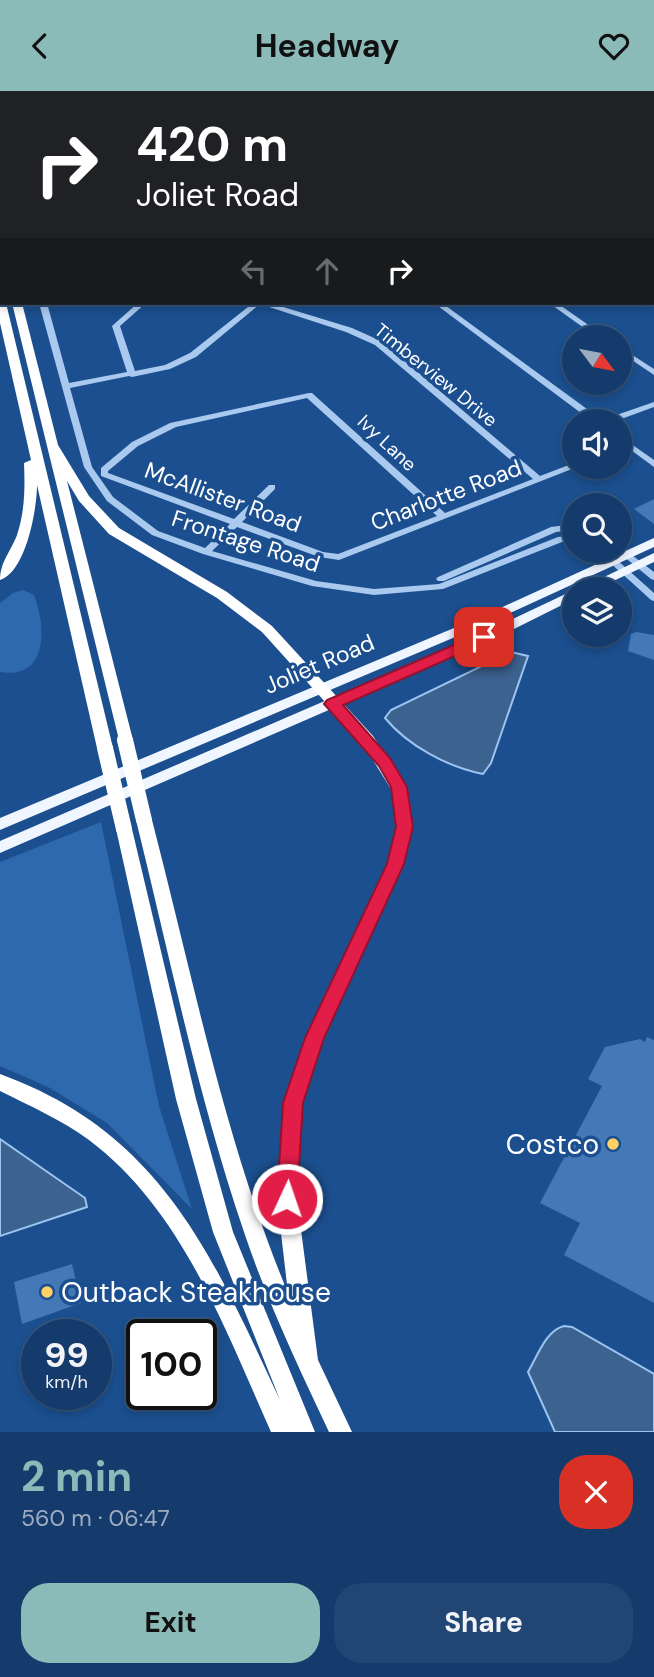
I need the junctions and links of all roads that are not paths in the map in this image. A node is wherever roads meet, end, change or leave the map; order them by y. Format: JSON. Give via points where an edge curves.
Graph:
{"nodes":[{"id":1,"x":1,"y":305,"type":"edge"},
{"id":2,"x":18,"y":305,"type":"edge"},
{"id":3,"x":44,"y":305,"type":"edge"},
{"id":4,"x":140,"y":305,"type":"edge"},
{"id":5,"x":255,"y":305,"type":"edge"},
{"id":6,"x":269,"y":305,"type":"edge"},
{"id":7,"x":441,"y":305,"type":"edge"},
{"id":8,"x":557,"y":305,"type":"edge"},
{"id":9,"x":585,"y":325,"type":"edge"},
{"id":10,"x":632,"y":357,"type":"edge"},
{"id":11,"x":654,"y":373,"type":"edge"},
{"id":12,"x":132,"y":375,"type":"junction"},
{"id":13,"x":66,"y":386,"type":"junction"},
{"id":14,"x":309,"y":395,"type":"joint"},
{"id":15,"x":654,"y":404,"type":"edge"},
{"id":16,"x":581,"y":409,"type":"edge"},
{"id":17,"x":632,"y":412,"type":"edge"},
{"id":18,"x":29,"y":425,"type":"junction"},
{"id":19,"x":632,"y":447,"type":"edge"},
{"id":20,"x":54,"y":448,"type":"junction"},
{"id":21,"x":654,"y":464,"type":"edge"},
{"id":22,"x":562,"y":470,"type":"edge"},
{"id":23,"x":538,"y":479,"type":"junction"},
{"id":24,"x":272,"y":487,"type":"dead end"},
{"id":25,"x":443,"y":516,"type":"junction"},
{"id":26,"x":236,"y":522,"type":"junction"},
{"id":27,"x":562,"y":528,"type":"edge"},
{"id":28,"x":562,"y":539,"type":"edge"},
{"id":29,"x":654,"y":542,"type":"edge"},
{"id":30,"x":632,"y":550,"type":"edge"},
{"id":31,"x":206,"y":552,"type":"junction"},
{"id":32,"x":332,"y":557,"type":"joint"},
{"id":33,"x":654,"y":557,"type":"edge"},
{"id":34,"x":632,"y":561,"type":"edge"},
{"id":35,"x":603,"y":563,"type":"edge"},
{"id":36,"x":622,"y":563,"type":"edge"},
{"id":37,"x":638,"y":564,"type":"junction"},
{"id":38,"x":624,"y":571,"type":"junction"},
{"id":39,"x":0,"y":576,"type":"edge"},
{"id":40,"x":611,"y":577,"type":"edge"},
{"id":41,"x":654,"y":577,"type":"edge"},
{"id":42,"x":423,"y":587,"type":"junction"},
{"id":43,"x":654,"y":598,"type":"edge"},
{"id":44,"x":562,"y":599,"type":"edge"},
{"id":45,"x":319,"y":688,"type":"junction"},
{"id":46,"x":332,"y":704,"type":"junction"},
{"id":47,"x":0,"y":824,"type":"edge"},
{"id":48,"x":0,"y":847,"type":"edge"},
{"id":49,"x":0,"y":1082,"type":"edge"},
{"id":50,"x":308,"y":1364,"type":"junction"},
{"id":51,"x":284,"y":1432,"type":"edge"},
{"id":52,"x":304,"y":1432,"type":"edge"},
{"id":53,"x":341,"y":1432,"type":"edge"}],
"edges":[{"from":1,"to":18,"type":"highway"},
{"from":2,"to":20,"type":"highway"},
{"from":3,"to":13,"type":"street","name":"Frontage Road"},
{"from":4,"to":12,"type":"street","via":[[116,326]]},
{"from":5,"to":12,"type":"street","via":[[193,355],[159,370]]},
{"from":6,"to":23,"type":"street","name":"Timberview Drive","via":[[378,343]]},
{"from":7,"to":16,"type":"street"},
{"from":8,"to":9,"type":"street"},
{"from":10,"to":11,"type":"street"},
{"from":12,"to":13,"type":"street"},
{"from":13,"to":31,"type":"street","name":"Frontage Road","via":[[88,467],[110,499],[155,533]]},
{"from":14,"to":25,"type":"street","name":"Ivy Lane"},
{"from":14,"to":26,"type":"street","name":"McAllister Road","via":[[173,425],[135,444],[104,470],[104,474]]},
{"from":15,"to":17,"type":"street"},
{"from":18,"to":39,"type":"highway","via":[[33,500],[29,524]]},
{"from":18,"to":52,"type":"highway","bridge":true,"via":[[186,1099],[223,1232]]},
{"from":19,"to":21,"type":"street"},
{"from":20,"to":45,"type":"highway","via":[[84,498],[114,530],[246,612],[285,647]]},
{"from":20,"to":50,"type":"highway","bridge":true,"via":[[231,1159]]},
{"from":22,"to":23,"type":"street","name":"Charlotte Road"},
{"from":23,"to":25,"type":"street","name":"Charlotte Road"},
{"from":24,"to":26,"type":"street"},
{"from":25,"to":32,"type":"street","name":"Charlotte Road"},
{"from":26,"to":31,"type":"street"},
{"from":26,"to":32,"type":"street","name":"McAllister Road"},
{"from":27,"to":42,"type":"street","name":"Frontage Road"},
{"from":28,"to":42,"type":"street","name":"Frontage Road","via":[[440,587]]},
{"from":29,"to":30,"type":"main road","name":"Joliet Road"},
{"from":31,"to":42,"type":"street","name":"Frontage Road","via":[[341,589],[385,592]]},
{"from":33,"to":37,"type":"main road"},
{"from":34,"to":37,"type":"street"},
{"from":35,"to":45,"type":"main road","name":"Joliet Road","via":[[489,618]]},
{"from":36,"to":38,"type":"street"},
{"from":37,"to":38,"type":"main road"},
{"from":37,"to":41,"type":"street"},
{"from":38,"to":40,"type":"main road"},
{"from":38,"to":43,"type":"street"},
{"from":44,"to":46,"type":"main road","name":"Joliet Road"},
{"from":45,"to":46,"type":"highway"},
{"from":45,"to":47,"type":"main road","name":"Joliet Road"},
{"from":46,"to":48,"type":"main road","name":"Joliet Road"},
{"from":46,"to":50,"type":"highway","via":[[385,762],[399,787],[405,827],[396,864],[314,1038],[293,1103],[287,1199]]},
{"from":49,"to":51,"type":"highway","via":[[106,1142],[170,1209],[195,1249]]},
{"from":50,"to":53,"type":"highway"}]}
